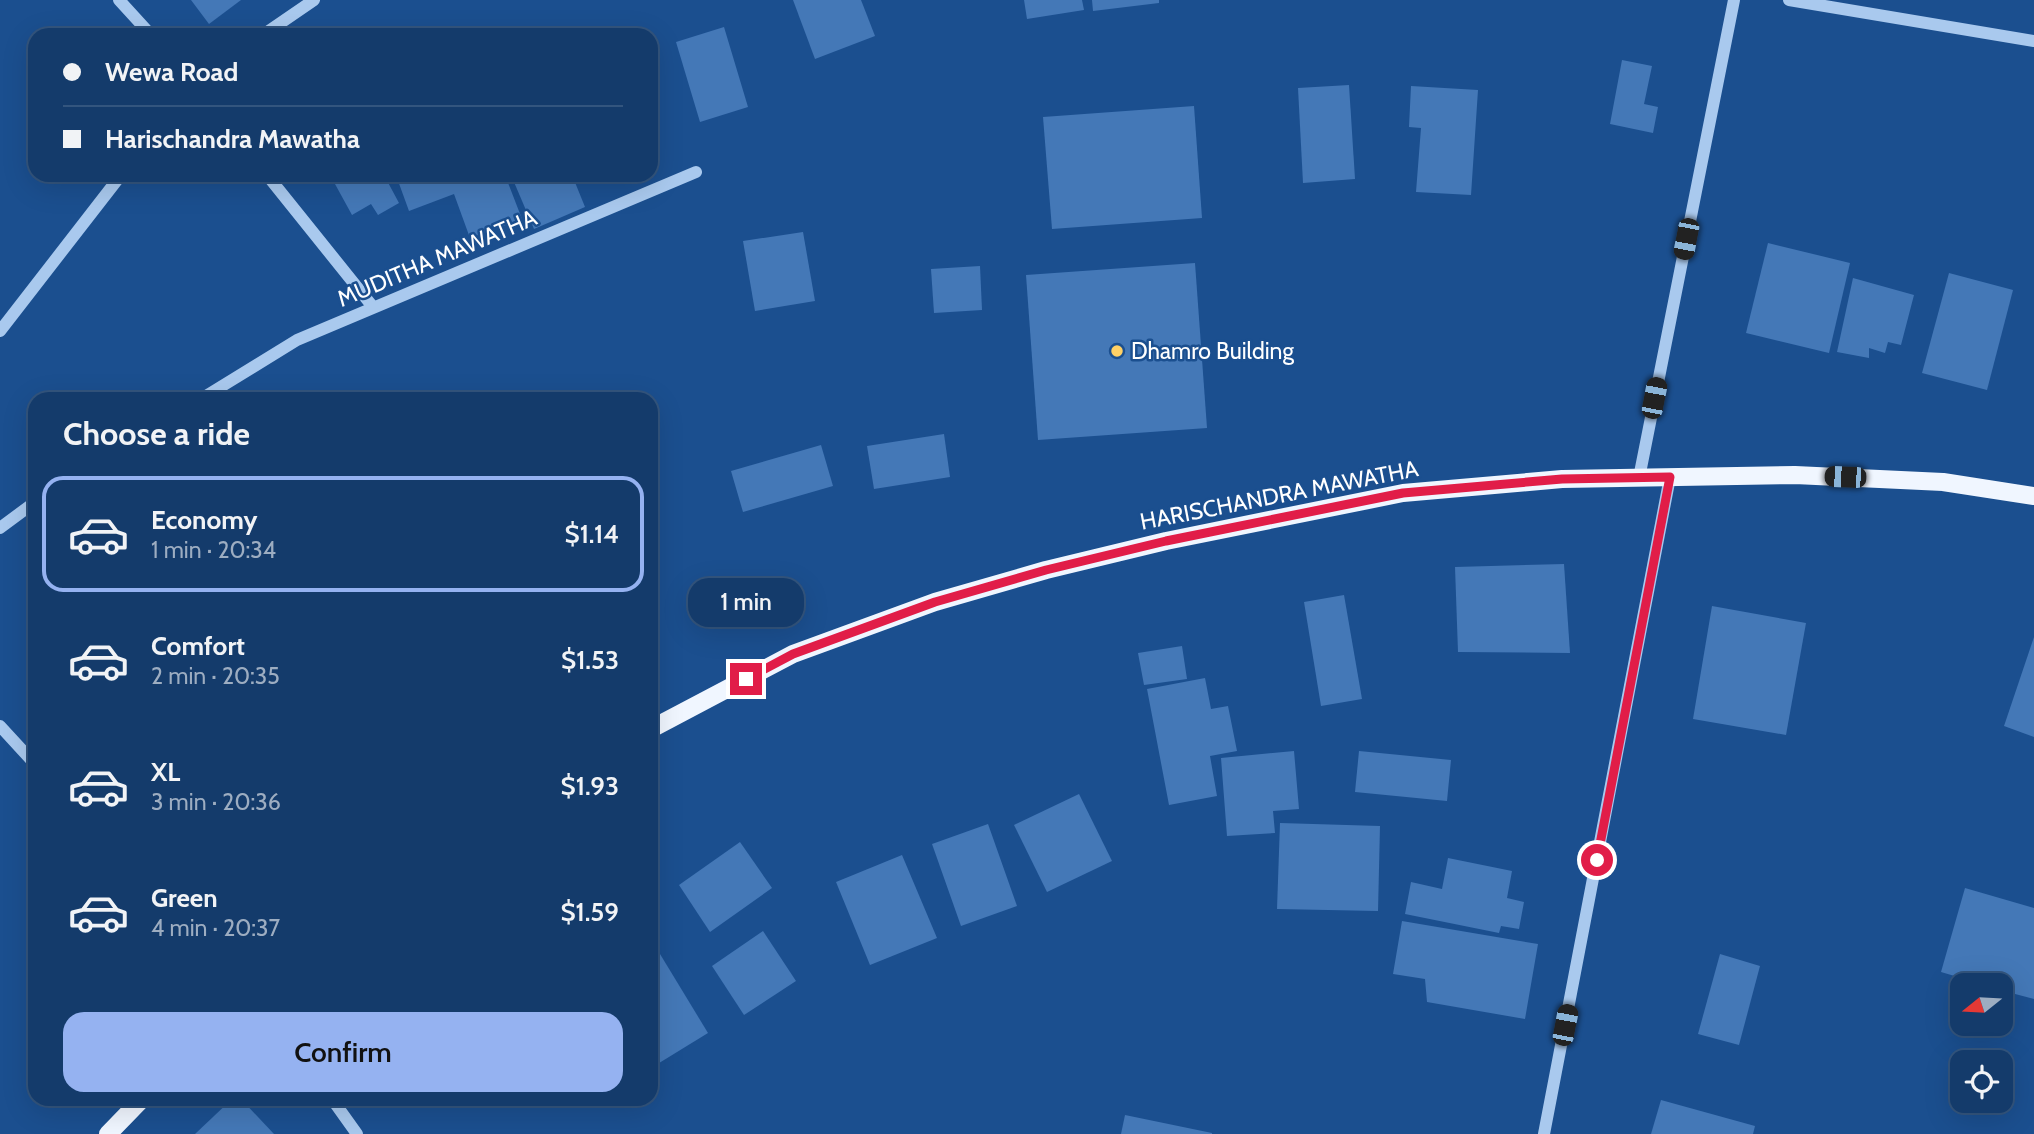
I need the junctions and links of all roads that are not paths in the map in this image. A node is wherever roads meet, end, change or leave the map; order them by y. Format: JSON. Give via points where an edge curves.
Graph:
{"nodes":[{"id":1,"x":119,"y":0,"type":"edge"},
{"id":2,"x":314,"y":0,"type":"edge"},
{"id":3,"x":1734,"y":0,"type":"edge"},
{"id":4,"x":1789,"y":0,"type":"edge"},
{"id":5,"x":145,"y":28,"type":"edge"},
{"id":6,"x":273,"y":28,"type":"edge"},
{"id":7,"x":2034,"y":41,"type":"edge"},
{"id":8,"x":696,"y":172,"type":"dead end"},
{"id":9,"x":116,"y":182,"type":"edge"},
{"id":10,"x":273,"y":182,"type":"edge"},
{"id":11,"x":373,"y":307,"type":"junction"},
{"id":12,"x":0,"y":331,"type":"edge"},
{"id":13,"x":212,"y":392,"type":"edge"},
{"id":14,"x":1670,"y":477,"type":"junction"},
{"id":15,"x":1639,"y":478,"type":"junction"},
{"id":16,"x":2034,"y":496,"type":"edge"},
{"id":17,"x":28,"y":507,"type":"edge"},
{"id":18,"x":0,"y":528,"type":"edge"},
{"id":19,"x":658,"y":725,"type":"edge"},
{"id":20,"x":0,"y":726,"type":"edge"},
{"id":21,"x":28,"y":756,"type":"edge"},
{"id":22,"x":135,"y":1106,"type":"edge"},
{"id":23,"x":337,"y":1106,"type":"edge"},
{"id":24,"x":108,"y":1134,"type":"edge"},
{"id":25,"x":357,"y":1134,"type":"edge"},
{"id":26,"x":1544,"y":1134,"type":"edge"}],
"edges":[{"from":1,"to":5,"type":"street"},
{"from":2,"to":6,"type":"street"},
{"from":3,"to":15,"type":"street"},
{"from":4,"to":7,"type":"street"},
{"from":8,"to":11,"type":"street","name":"MUDITHA MAWATHA"},
{"from":9,"to":12,"type":"street"},
{"from":10,"to":11,"type":"street"},
{"from":11,"to":13,"type":"street","name":"MUDITHA MAWATHA","via":[[297,340]]},
{"from":14,"to":15,"type":"main road","name":"HARISCHANDRA MAWATHA"},
{"from":14,"to":16,"type":"main road","name":"HARISCHANDRA MAWATHA","via":[[1870,478],[1942,482]]},
{"from":14,"to":26,"type":"street"},
{"from":15,"to":19,"type":"main road","name":"HARISCHANDRA MAWATHA","via":[[1562,479],[1403,493],[1046,570],[935,602],[793,654]]},
{"from":17,"to":18,"type":"street"},
{"from":20,"to":21,"type":"street"},
{"from":22,"to":24,"type":"main road"},
{"from":23,"to":25,"type":"street"}]}
